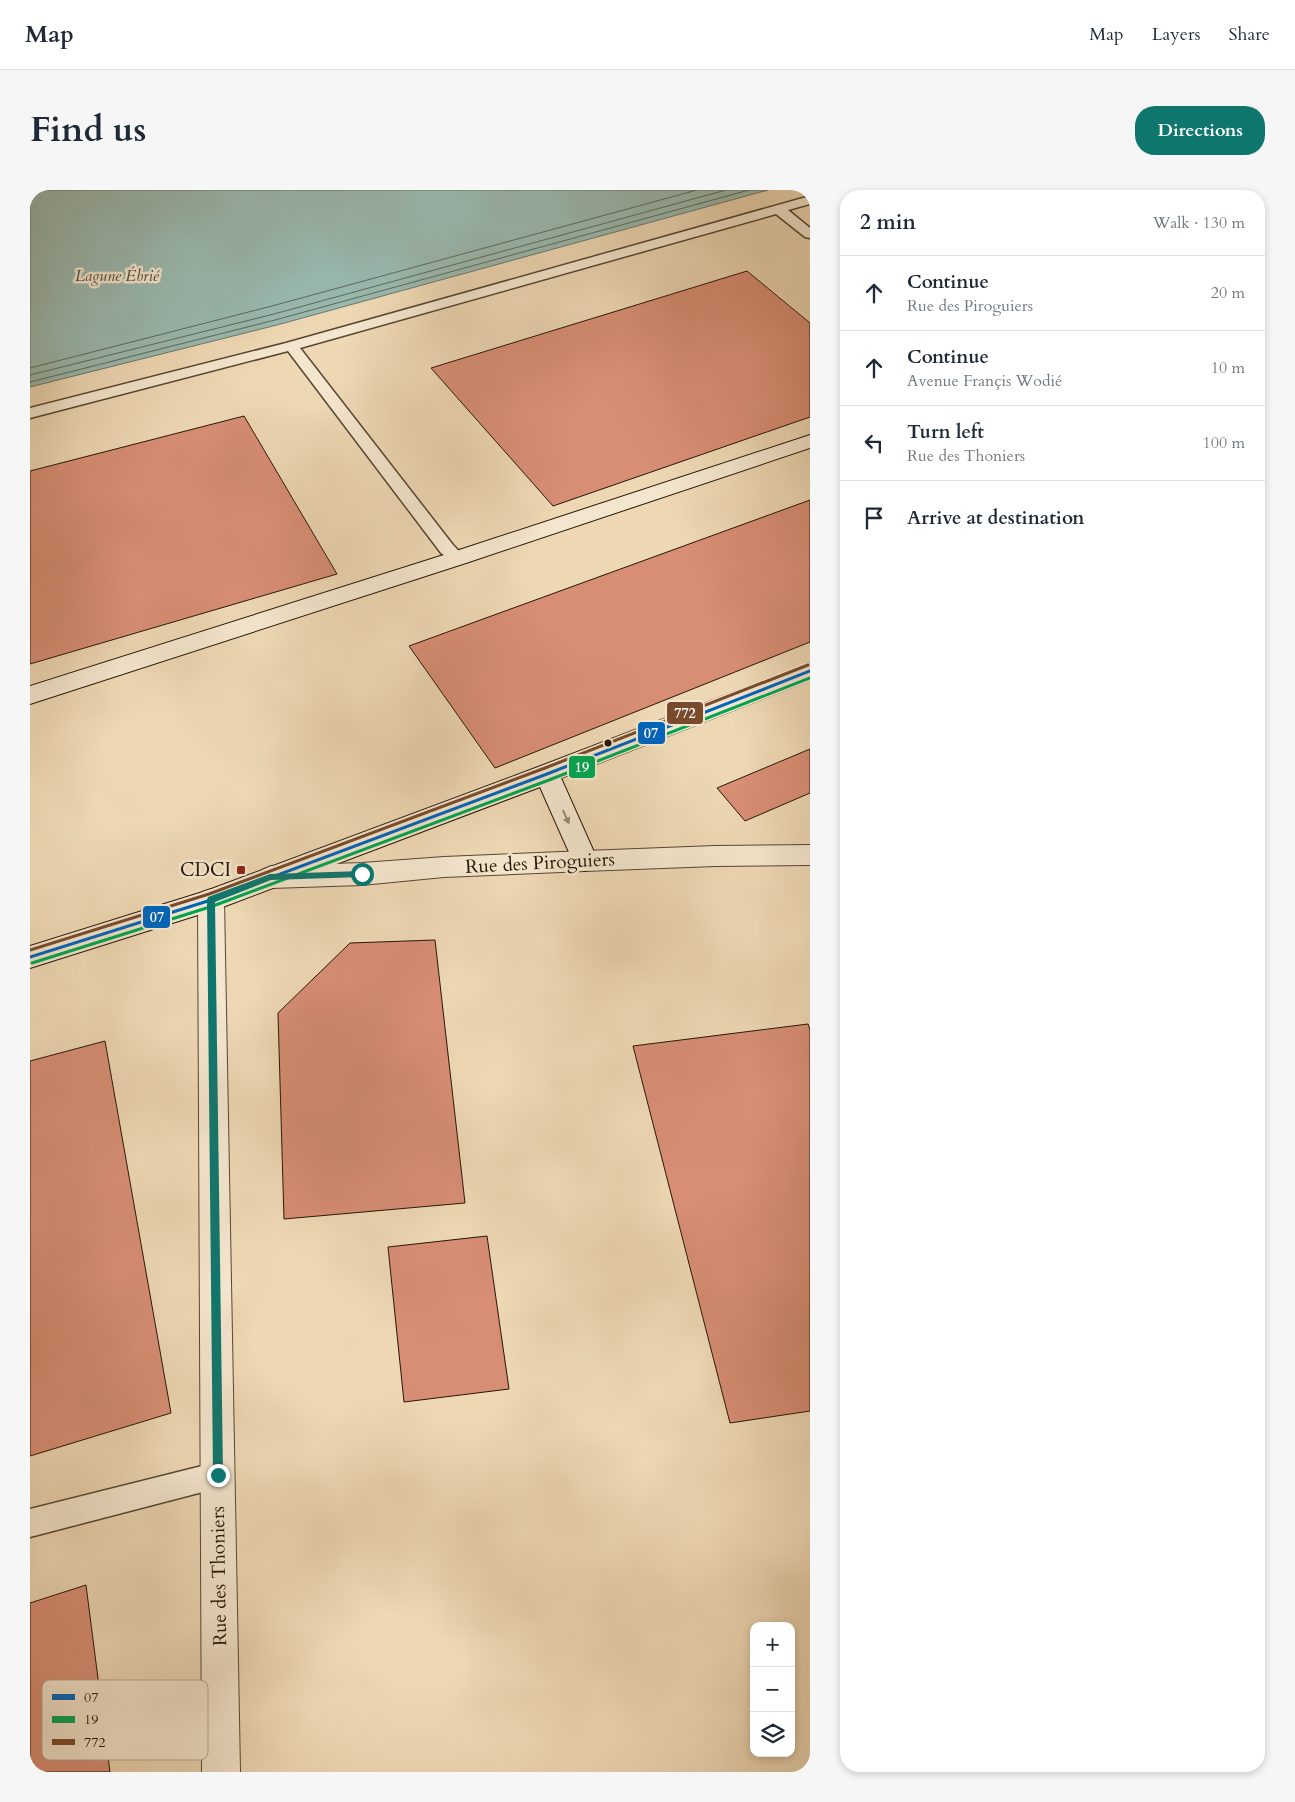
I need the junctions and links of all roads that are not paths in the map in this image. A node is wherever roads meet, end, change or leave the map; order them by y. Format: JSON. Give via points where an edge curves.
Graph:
{"nodes":[{"id":1,"x":810,"y":200,"type":"edge"},
{"id":2,"x":777,"y":208,"type":"junction"},
{"id":3,"x":810,"y":234,"type":"edge"},
{"id":4,"x":291,"y":346,"type":"junction"},
{"id":5,"x":30,"y":413,"type":"edge"},
{"id":6,"x":810,"y":441,"type":"edge"},
{"id":7,"x":458,"y":558,"type":"junction"},
{"id":8,"x":810,"y":671,"type":"edge"},
{"id":9,"x":30,"y":695,"type":"edge"},
{"id":10,"x":547,"y":774,"type":"junction"},
{"id":11,"x":810,"y":855,"type":"edge"},
{"id":12,"x":585,"y":861,"type":"junction"},
{"id":13,"x":270,"y":877,"type":"junction"},
{"id":14,"x":211,"y":900,"type":"junction"},
{"id":15,"x":30,"y":958,"type":"edge"},
{"id":16,"x":218,"y":1475,"type":"junction"},
{"id":17,"x":30,"y":1523,"type":"edge"},
{"id":18,"x":221,"y":1772,"type":"edge"}],
"edges":[{"from":1,"to":2,"type":"lane"},
{"from":2,"to":3,"type":"lane"},
{"from":2,"to":4,"type":"lane"},
{"from":4,"to":5,"type":"lane"},
{"from":4,"to":7,"type":"lane","via":[[447,549]]},
{"from":6,"to":7,"type":"street"},
{"from":7,"to":9,"type":"street"},
{"from":8,"to":10,"type":"street"},
{"from":10,"to":12,"type":"street","one_way":true},
{"from":10,"to":13,"type":"street"},
{"from":11,"to":12,"type":"street","name":"Rue des Piroguiers"},
{"from":12,"to":13,"type":"street","name":"Rue des Piroguiers"},
{"from":13,"to":14,"type":"street"},
{"from":14,"to":15,"type":"street"},
{"from":14,"to":16,"type":"street","name":"Rue des Thoniers"},
{"from":16,"to":17,"type":"lane"},
{"from":16,"to":18,"type":"street","name":"Rue des Thoniers"}]}
